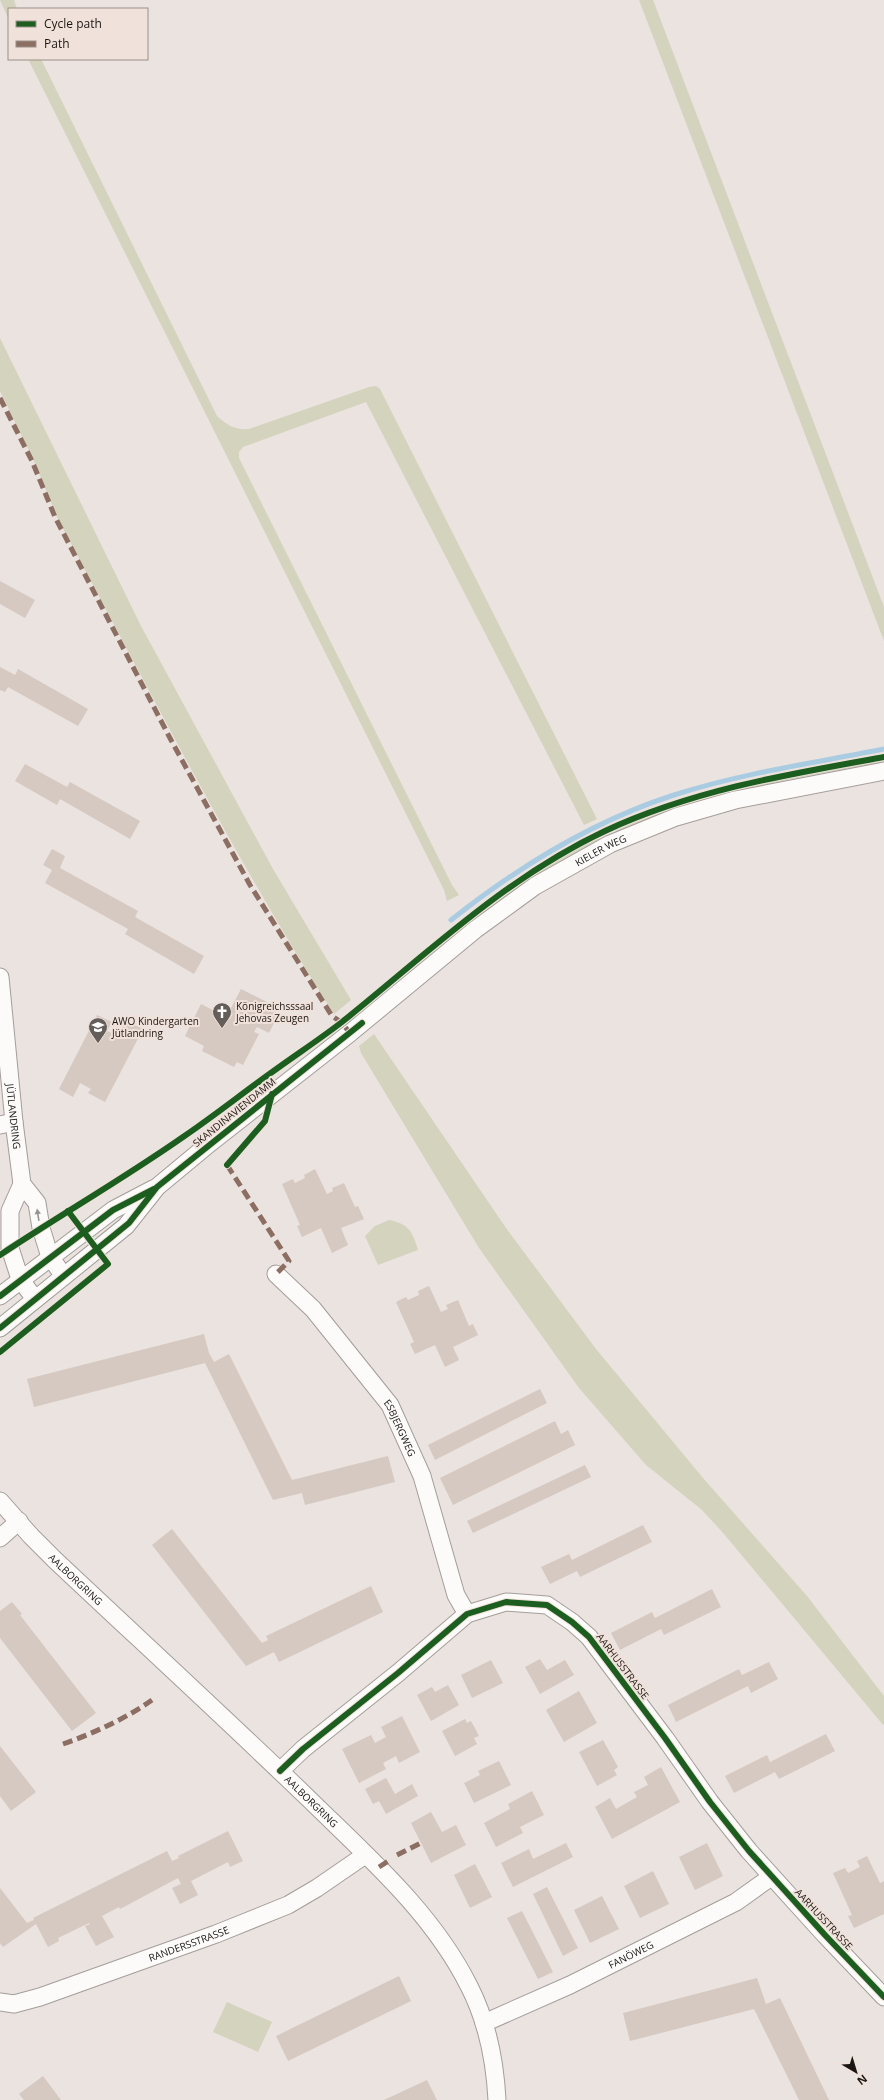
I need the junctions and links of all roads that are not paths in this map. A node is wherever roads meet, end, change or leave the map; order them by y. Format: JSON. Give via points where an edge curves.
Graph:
{"nodes":[{"id":1,"x":884,"y":771,"type":"edge"},
{"id":2,"x":0,"y":977,"type":"edge"},
{"id":3,"x":362,"y":1023,"type":"joint"},
{"id":4,"x":7,"y":1124,"type":"edge"},
{"id":5,"x":22,"y":1184,"type":"junction"},
{"id":6,"x":157,"y":1187,"type":"junction"},
{"id":7,"x":50,"y":1257,"type":"junction"},
{"id":8,"x":276,"y":1274,"type":"dead end"},
{"id":9,"x":64,"y":1276,"type":"junction"},
{"id":10,"x":20,"y":1279,"type":"junction"},
{"id":11,"x":0,"y":1296,"type":"edge"},
{"id":12,"x":35,"y":1299,"type":"junction"},
{"id":13,"x":0,"y":1328,"type":"edge"},
{"id":14,"x":0,"y":1501,"type":"edge"},
{"id":15,"x":19,"y":1521,"type":"junction"},
{"id":16,"x":0,"y":1538,"type":"edge"},
{"id":17,"x":467,"y":1614,"type":"junction"},
{"id":18,"x":280,"y":1772,"type":"junction"},
{"id":19,"x":365,"y":1855,"type":"junction"},
{"id":20,"x":771,"y":1877,"type":"junction"},
{"id":21,"x":884,"y":1997,"type":"edge"},
{"id":22,"x":0,"y":2002,"type":"edge"},
{"id":23,"x":484,"y":2023,"type":"junction"},
{"id":24,"x":497,"y":2100,"type":"edge"}],
"edges":[{"from":1,"to":3,"type":"street","name":"KIELER WEG","via":[[735,800],[676,817],[610,844],[565,868],[508,906]]},
{"from":2,"to":4,"type":"street","name":"JÜTLANDRING"},
{"from":3,"to":6,"type":"street","name":"SKANDINAVIENDAMM"},
{"from":4,"to":5,"type":"street","name":"JÜTLANDRING"},
{"from":7,"to":5,"type":"street","name":"JÜTLANDRING","one_way":true,"via":[[36,1203]]},
{"from":5,"to":10,"type":"street","via":[[10,1211],[10,1248]]},
{"from":6,"to":7,"type":"street","name":"SKANDINAVIENDAMM","via":[[117,1207]]},
{"from":6,"to":9,"type":"street","name":"SKANDINAVIENDAMM","via":[[129,1223]]},
{"from":7,"to":9,"type":"street","name":"JÜTLANDRING"},
{"from":7,"to":10,"type":"street","name":"SKANDINAVIENDAMM"},
{"from":8,"to":17,"type":"street","name":"ESBJERGWEG","via":[[313,1309],[390,1405],[422,1476],[456,1595]]},
{"from":9,"to":12,"type":"street","name":"SKANDINAVIENDAMM"},
{"from":10,"to":11,"type":"street","name":"SKANDINAVIENDAMM"},
{"from":10,"to":12,"type":"street"},
{"from":12,"to":13,"type":"street","name":"SKANDINAVIENDAMM"},
{"from":14,"to":15,"type":"street","name":"AALBORGRING"},
{"from":15,"to":16,"type":"street"},
{"from":15,"to":18,"type":"street","name":"AALBORGRING","via":[[50,1554]]},
{"from":17,"to":18,"type":"street","name":"AARHUSSTRASSE","via":[[303,1749]]},
{"from":17,"to":20,"type":"street","name":"AARHUSSTRASSE","via":[[506,1602],[547,1606],[589,1637],[710,1802]]},
{"from":18,"to":19,"type":"street","name":"AALBORGRING"},
{"from":19,"to":22,"type":"street","name":"RANDERSSTRASSE","via":[[288,1905],[216,1934],[40,1997],[14,2004]]},
{"from":19,"to":23,"type":"street","name":"AALBORGRING","via":[[398,1886],[439,1937],[469,1986]]},
{"from":20,"to":21,"type":"street","name":"AARHUSSTRASSE"},
{"from":20,"to":23,"type":"street","name":"FANÖWEG","via":[[736,1902],[570,1985]]},
{"from":23,"to":24,"type":"street","name":"AALBORGRING","via":[[494,2067]]}]}
